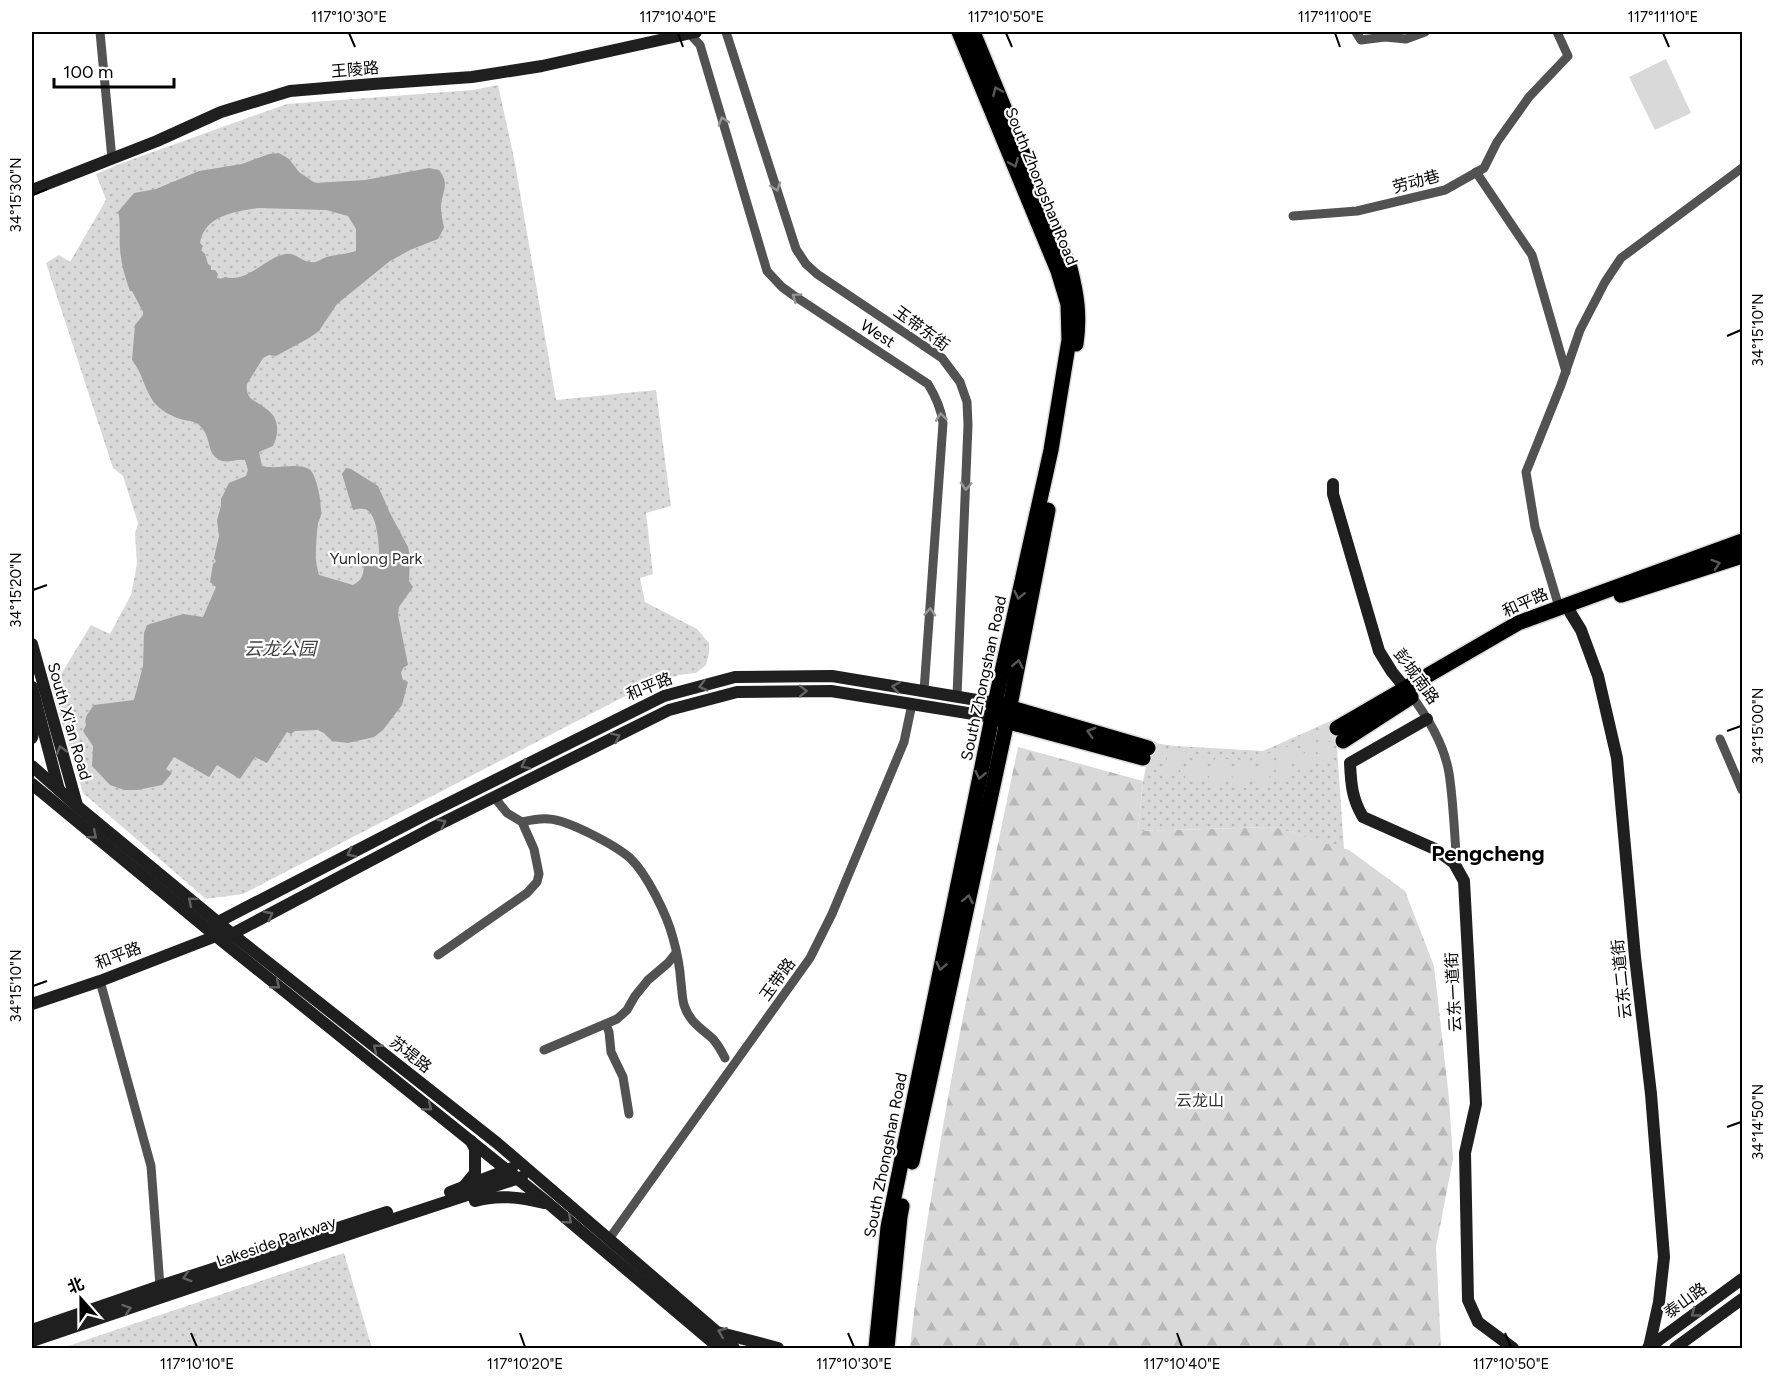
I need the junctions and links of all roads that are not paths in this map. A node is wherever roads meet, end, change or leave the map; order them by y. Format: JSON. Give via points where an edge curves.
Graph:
{"nodes":[{"id":1,"x":100,"y":32,"type":"edge"},
{"id":2,"x":691,"y":32,"type":"edge"},
{"id":3,"x":726,"y":32,"type":"edge"},
{"id":4,"x":959,"y":32,"type":"edge"},
{"id":5,"x":973,"y":32,"type":"edge"},
{"id":6,"x":1356,"y":32,"type":"edge"},
{"id":7,"x":1425,"y":32,"type":"edge"},
{"id":8,"x":1557,"y":32,"type":"edge"},
{"id":9,"x":112,"y":159,"type":"junction"},
{"id":10,"x":1743,"y":168,"type":"edge"},
{"id":11,"x":1476,"y":172,"type":"junction"},
{"id":12,"x":32,"y":190,"type":"edge"},
{"id":13,"x":1293,"y":216,"type":"dead end"},
{"id":14,"x":1566,"y":372,"type":"junction"},
{"id":15,"x":1333,"y":484,"type":"dead end"},
{"id":16,"x":1743,"y":542,"type":"edge"},
{"id":17,"x":1743,"y":556,"type":"edge"},
{"id":18,"x":1564,"y":610,"type":"junction"},
{"id":19,"x":32,"y":644,"type":"edge"},
{"id":20,"x":32,"y":687,"type":"edge"},
{"id":21,"x":924,"y":691,"type":"junction"},
{"id":22,"x":1409,"y":693,"type":"junction"},
{"id":23,"x":957,"y":696,"type":"junction"},
{"id":24,"x":912,"y":704,"type":"junction"},
{"id":25,"x":38,"y":711,"type":"junction"},
{"id":26,"x":1001,"y":712,"type":"junction"},
{"id":27,"x":1427,"y":718,"type":"junction"},
{"id":28,"x":1340,"y":735,"type":"tunnel mouth"},
{"id":29,"x":32,"y":738,"type":"edge"},
{"id":30,"x":1720,"y":739,"type":"dead end"},
{"id":31,"x":1145,"y":753,"type":"tunnel mouth"},
{"id":32,"x":32,"y":766,"type":"edge"},
{"id":33,"x":32,"y":784,"type":"edge"},
{"id":34,"x":59,"y":790,"type":"junction"},
{"id":35,"x":1743,"y":790,"type":"edge"},
{"id":36,"x":494,"y":797,"type":"junction"},
{"id":37,"x":71,"y":809,"type":"junction"},
{"id":38,"x":522,"y":822,"type":"junction"},
{"id":39,"x":1456,"y":852,"type":"dead end"},
{"id":40,"x":218,"y":922,"type":"junction"},
{"id":41,"x":232,"y":934,"type":"junction"},
{"id":42,"x":216,"y":936,"type":"junction"},
{"id":43,"x":676,"y":953,"type":"junction"},
{"id":44,"x":438,"y":955,"type":"dead end"},
{"id":45,"x":100,"y":981,"type":"junction"},
{"id":46,"x":32,"y":1004,"type":"edge"},
{"id":47,"x":606,"y":1024,"type":"junction"},
{"id":48,"x":544,"y":1050,"type":"dead end"},
{"id":49,"x":725,"y":1059,"type":"dead end"},
{"id":50,"x":629,"y":1114,"type":"dead end"},
{"id":51,"x":470,"y":1140,"type":"junction"},
{"id":52,"x":521,"y":1164,"type":"junction"},
{"id":53,"x":507,"y":1170,"type":"junction"},
{"id":54,"x":532,"y":1173,"type":"junction"},
{"id":55,"x":518,"y":1179,"type":"junction"},
{"id":56,"x":463,"y":1188,"type":"junction"},
{"id":57,"x":549,"y":1204,"type":"junction"},
{"id":58,"x":424,"y":1209,"type":"junction"},
{"id":59,"x":610,"y":1246,"type":"junction"},
{"id":60,"x":627,"y":1262,"type":"junction"},
{"id":61,"x":1743,"y":1279,"type":"edge"},
{"id":62,"x":160,"y":1286,"type":"junction"},
{"id":63,"x":1743,"y":1299,"type":"edge"},
{"id":64,"x":32,"y":1330,"type":"edge"},
{"id":65,"x":32,"y":1341,"type":"edge"},
{"id":66,"x":734,"y":1348,"type":"edge"},
{"id":67,"x":778,"y":1348,"type":"edge"},
{"id":68,"x":876,"y":1348,"type":"edge"},
{"id":69,"x":887,"y":1348,"type":"edge"},
{"id":70,"x":1513,"y":1348,"type":"edge"},
{"id":71,"x":1649,"y":1348,"type":"edge"},
{"id":72,"x":1675,"y":1348,"type":"edge"}],
"edges":[{"from":1,"to":9,"type":"street"},
{"from":2,"to":9,"type":"main road","name":"王陵路","via":[[542,66],[472,77],[290,92],[221,112]]},
{"from":21,"to":2,"type":"street","name":"West","one_way":true,"via":[[941,410],[928,384],[793,295],[767,271],[700,45]]},
{"from":3,"to":23,"type":"street","name":"玉带东街","one_way":true,"via":[[796,249],[817,274],[942,358],[960,382],[967,402]]},
{"from":4,"to":26,"type":"main road","name":"South Zhongshan Road","one_way":true,"via":[[1068,304],[1068,340],[1051,450]]},
{"from":26,"to":5,"type":"main road","name":"South Zhongshan Road","one_way":true,"via":[[1059,451],[1079,324],[1070,268]]},
{"from":6,"to":7,"type":"street","via":[[1361,40],[1406,39]]},
{"from":8,"to":11,"type":"street","name":"劳动巷","via":[[1568,56],[1529,96],[1484,168]]},
{"from":9,"to":12,"type":"main road","name":"王陵路"},
{"from":10,"to":14,"type":"street","via":[[1621,258],[1580,330]]},
{"from":11,"to":13,"type":"street","name":"劳动巷","via":[[1445,190],[1358,211]]},
{"from":11,"to":14,"type":"street","via":[[1532,255]]},
{"from":14,"to":18,"type":"street","via":[[1526,472],[1535,527]]},
{"from":15,"to":22,"type":"main road","name":"彭城南路","via":[[1378,651]]},
{"from":16,"to":18,"type":"main road","name":"和平路"},
{"from":18,"to":17,"type":"main road","name":"和平路","one_way":true},
{"from":18,"to":22,"type":"main road","name":"和平路"},
{"from":18,"to":71,"type":"main road","name":"云东二道街","via":[[1581,630],[1598,676],[1617,758],[1664,1257]]},
{"from":37,"to":19,"type":"main road","name":"South Xi'an Road","one_way":true},
{"from":20,"to":25,"type":"main road","name":"South Xi'an Road"},
{"from":21,"to":23,"type":"main road","name":"和平路"},
{"from":21,"to":40,"type":"main road","name":"和平路","one_way":true,"via":[[832,676],[735,677],[664,696]]},
{"from":22,"to":27,"type":"street","name":"彭城南路"},
{"from":22,"to":28,"type":"main road","name":"和平路"},
{"from":23,"to":26,"type":"main road","name":"和平路"},
{"from":24,"to":26,"type":"main road","name":"和平路"},
{"from":36,"to":24,"type":"main road","name":"和平路","one_way":true,"via":[[669,710],[737,692],[831,691]]},
{"from":24,"to":59,"type":"street","name":"玉带路","via":[[904,742],[810,958]]},
{"from":25,"to":29,"type":"main road"},
{"from":25,"to":34,"type":"main road","name":"South Xi'an Road"},
{"from":26,"to":31,"type":"main road","name":"和平路"},
{"from":26,"to":68,"type":"main road","name":"South Zhongshan Road","one_way":true,"via":[[888,1227]]},
{"from":69,"to":26,"type":"main road","name":"South Zhongshan Road","one_way":true,"via":[[900,1217]]},
{"from":27,"to":39,"type":"street","name":"彭城南路","via":[[1448,771]]},
{"from":27,"to":70,"type":"main road","name":"云东一道街","via":[[1350,763],[1352,795],[1364,817],[1435,849],[1454,862],[1464,881],[1476,1104],[1465,1153],[1467,1300],[1478,1322]]},
{"from":30,"to":35,"type":"street"},
{"from":32,"to":34,"type":"main road","name":"苏堤路"},
{"from":33,"to":37,"type":"main road","name":"苏堤路"},
{"from":34,"to":37,"type":"main road","name":"苏堤路"},
{"from":36,"to":38,"type":"street","via":[[507,813]]},
{"from":41,"to":36,"type":"main road","name":"和平路","one_way":true},
{"from":40,"to":37,"type":"main road","name":"苏堤路","one_way":true},
{"from":37,"to":42,"type":"main road","name":"苏堤路","one_way":true},
{"from":38,"to":43,"type":"street","via":[[564,822],[629,857],[667,920]]},
{"from":38,"to":44,"type":"street","via":[[538,862],[537,882],[527,894]]},
{"from":40,"to":41,"type":"main road","name":"苏堤路"},
{"from":40,"to":42,"type":"main road"},
{"from":41,"to":42,"type":"main road","name":"和平路"},
{"from":52,"to":41,"type":"main road","name":"苏堤路","one_way":true},
{"from":42,"to":45,"type":"main road","name":"和平路"},
{"from":42,"to":51,"type":"main road","name":"苏堤路","one_way":true},
{"from":43,"to":47,"type":"street","via":[[648,980],[627,1010]]},
{"from":43,"to":49,"type":"street","via":[[685,1006],[692,1021],[720,1048]]},
{"from":45,"to":46,"type":"main road","name":"和平路"},
{"from":45,"to":62,"type":"street","via":[[151,1166]]},
{"from":47,"to":48,"type":"street"},
{"from":47,"to":50,"type":"street","via":[[611,1052],[623,1077]]},
{"from":51,"to":53,"type":"main road","name":"苏堤路"},
{"from":51,"to":56,"type":"main road","via":[[475,1149],[476,1173]]},
{"from":52,"to":53,"type":"main road","name":"Lakeside Parkway"},
{"from":52,"to":54,"type":"main road","name":"苏堤路"},
{"from":53,"to":55,"type":"main road","name":"苏堤路"},
{"from":53,"to":56,"type":"main road","name":"Lakeside Parkway"},
{"from":54,"to":55,"type":"main road","name":"Lakeside Parkway"},
{"from":54,"to":59,"type":"main road","name":"苏堤路"},
{"from":55,"to":57,"type":"main road","name":"苏堤路"},
{"from":55,"to":58,"type":"main road","name":"Lakeside Parkway"},
{"from":56,"to":62,"type":"main road","name":"Lakeside Parkway","one_way":true},
{"from":57,"to":58,"type":"main road","via":[[523,1197],[489,1197],[453,1207]]},
{"from":57,"to":59,"type":"main road","name":"苏堤路","one_way":true},
{"from":65,"to":58,"type":"main road","name":"Lakeside Parkway","one_way":true},
{"from":59,"to":60,"type":"main road","name":"苏堤路"},
{"from":60,"to":66,"type":"main road","name":"苏堤路","via":[[711,1341]]},
{"from":67,"to":60,"type":"main road","name":"苏堤路","one_way":true,"via":[[717,1332]]},
{"from":61,"to":71,"type":"main road","name":"泰山路","one_way":true},
{"from":62,"to":64,"type":"main road","name":"Lakeside Parkway"},
{"from":63,"to":72,"type":"main road","name":"泰山路"}]}
